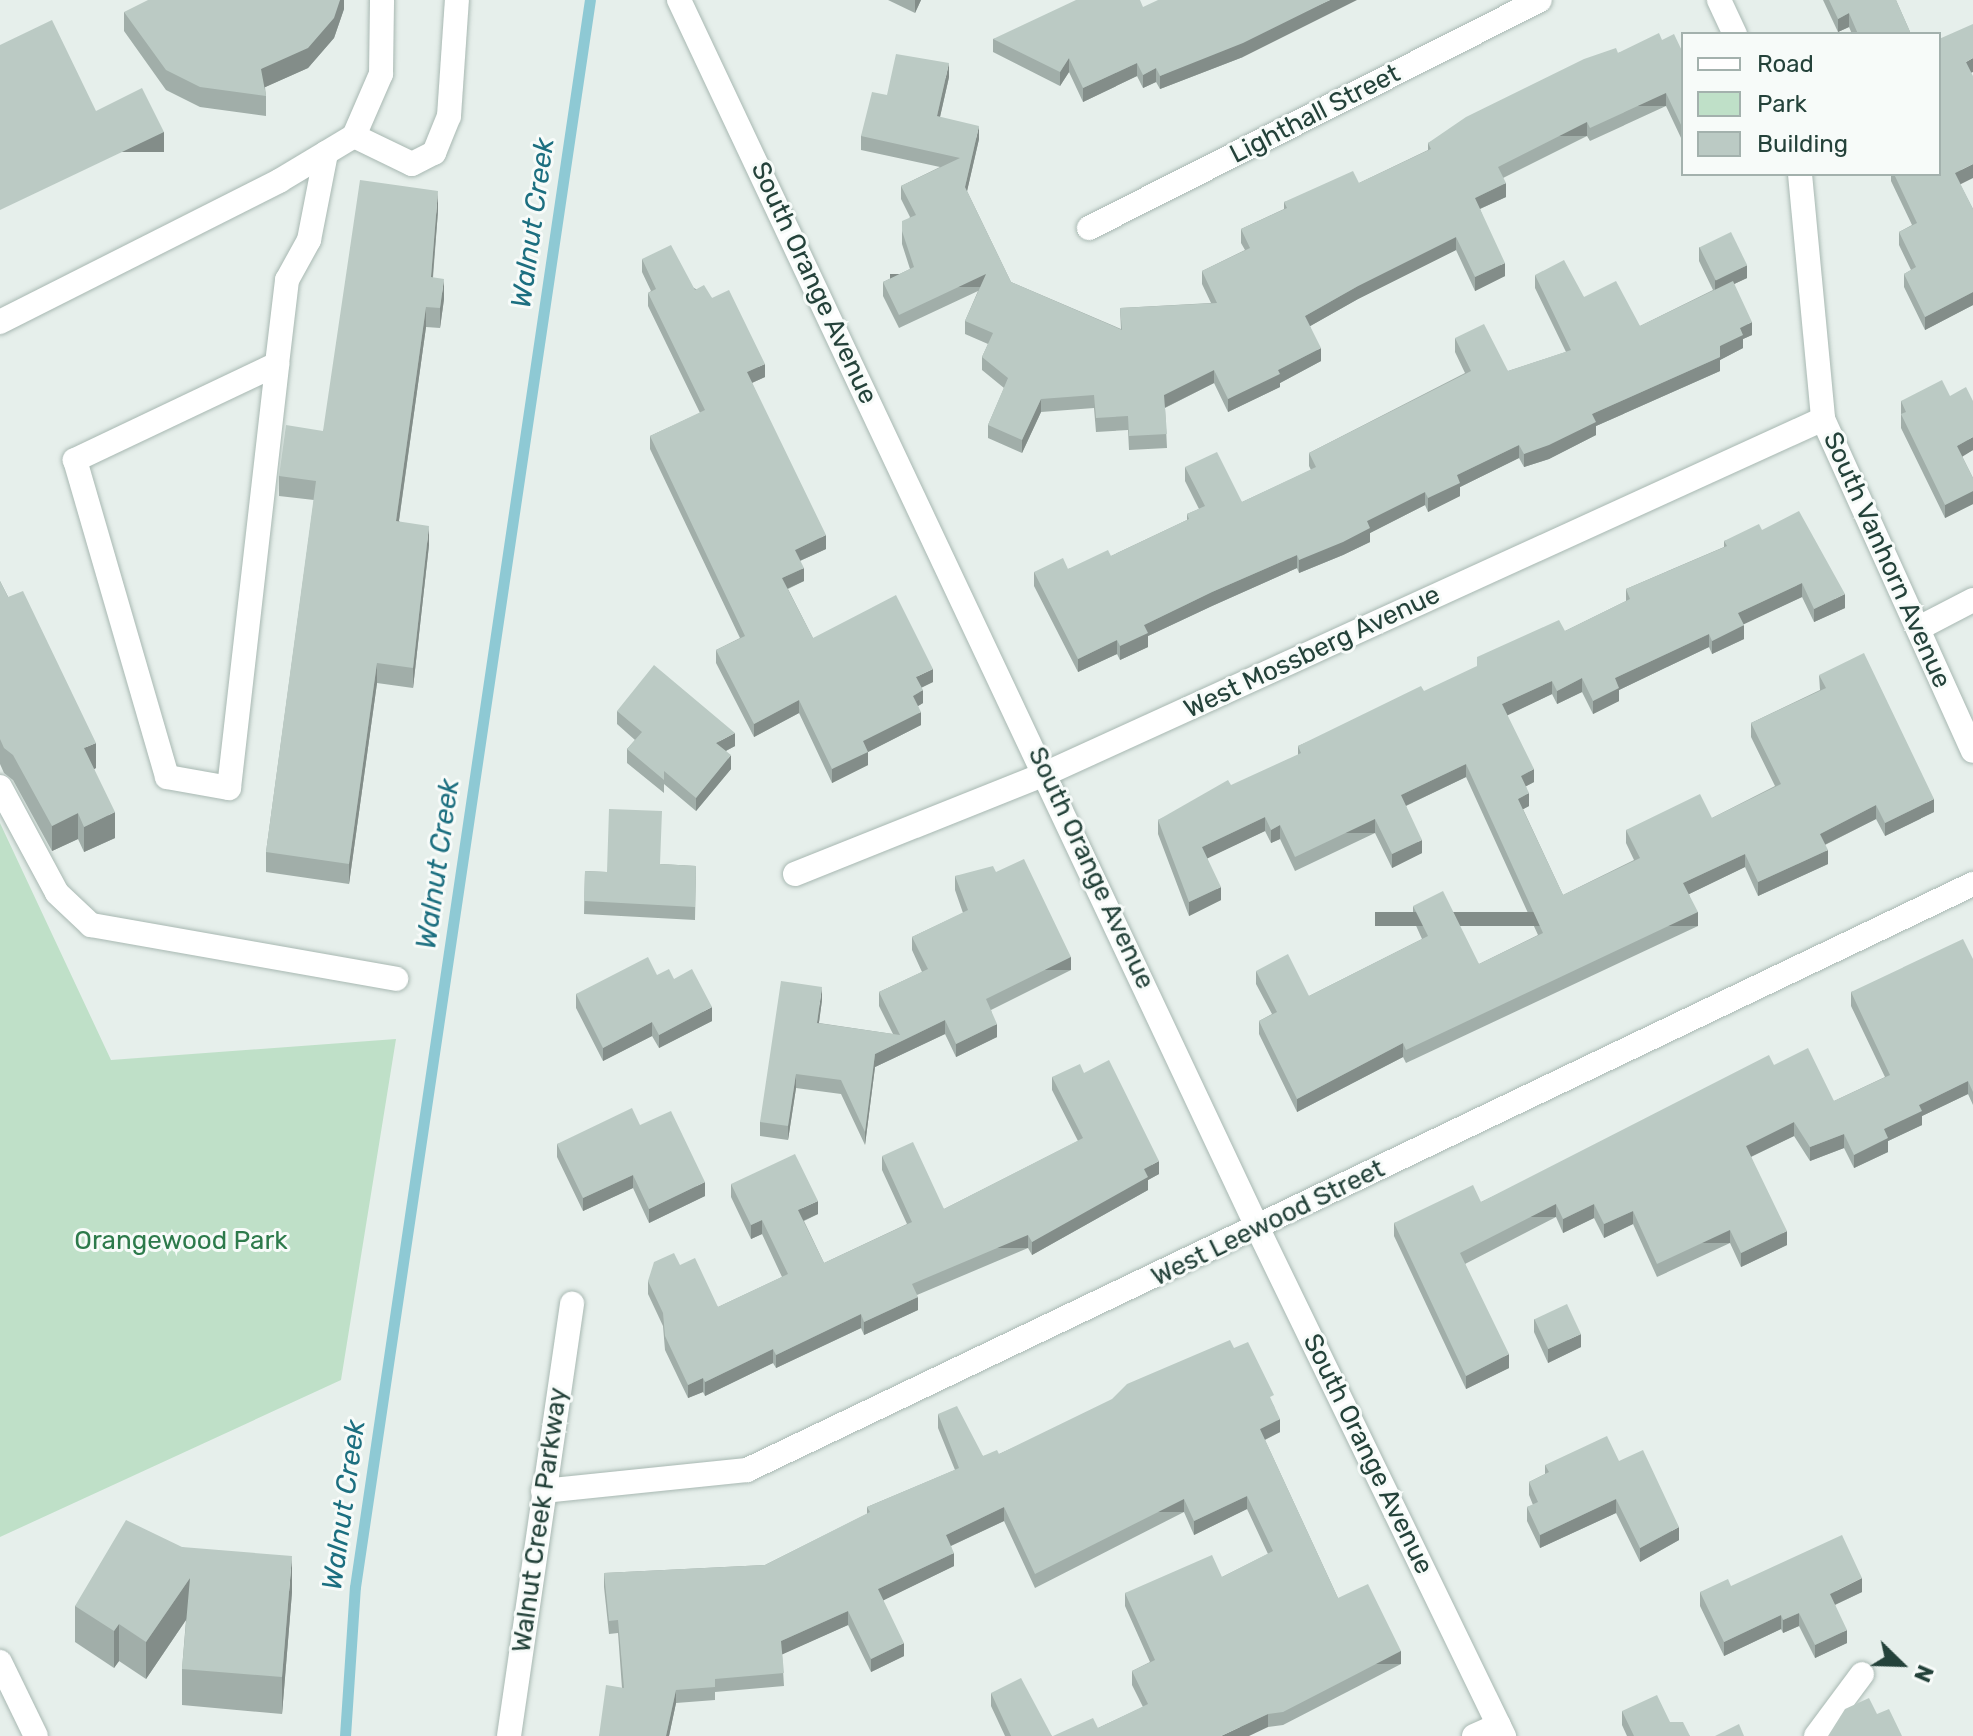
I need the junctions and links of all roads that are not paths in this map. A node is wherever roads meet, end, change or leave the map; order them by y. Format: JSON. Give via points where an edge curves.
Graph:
{"nodes":[{"id":1,"x":382,"y":0,"type":"edge"},
{"id":2,"x":457,"y":0,"type":"edge"},
{"id":3,"x":1540,"y":0,"type":"edge"},
{"id":4,"x":1719,"y":0,"type":"edge"},
{"id":5,"x":682,"y":6,"type":"edge"},
{"id":6,"x":1734,"y":32,"type":"edge"},
{"id":7,"x":354,"y":136,"type":"junction"},
{"id":8,"x":326,"y":153,"type":"junction"},
{"id":9,"x":1800,"y":176,"type":"edge"},
{"id":10,"x":1089,"y":228,"type":"dead end"},
{"id":11,"x":0,"y":322,"type":"edge"},
{"id":12,"x":277,"y":364,"type":"junction"},
{"id":13,"x":1823,"y":419,"type":"junction"},
{"id":14,"x":1973,"y":600,"type":"edge"},
{"id":15,"x":1919,"y":628,"type":"junction"},
{"id":16,"x":1973,"y":751,"type":"edge"},
{"id":17,"x":1047,"y":773,"type":"junction"},
{"id":18,"x":0,"y":787,"type":"edge"},
{"id":19,"x":795,"y":874,"type":"dead end"},
{"id":20,"x":1973,"y":884,"type":"edge"},
{"id":21,"x":396,"y":979,"type":"dead end"},
{"id":22,"x":1258,"y":1229,"type":"junction"},
{"id":23,"x":572,"y":1304,"type":"dead end"},
{"id":24,"x":543,"y":1491,"type":"junction"},
{"id":25,"x":0,"y":1662,"type":"edge"},
{"id":26,"x":1862,"y":1674,"type":"dead end"},
{"id":27,"x":1502,"y":1730,"type":"edge"},
{"id":28,"x":36,"y":1736,"type":"edge"},
{"id":29,"x":509,"y":1736,"type":"edge"},
{"id":30,"x":1474,"y":1736,"type":"edge"},
{"id":31,"x":1816,"y":1736,"type":"edge"}],
"edges":[{"from":1,"to":7,"type":"street","via":[[381,74]]},
{"from":2,"to":7,"type":"street","via":[[449,116],[434,153],[412,164]]},
{"from":3,"to":10,"type":"street","name":"Lighthall Street"},
{"from":4,"to":6,"type":"street"},
{"from":5,"to":17,"type":"street","name":"South Orange Avenue"},
{"from":7,"to":8,"type":"street"},
{"from":8,"to":11,"type":"street"},
{"from":8,"to":12,"type":"street","via":[[309,240],[287,280]]},
{"from":9,"to":13,"type":"street","name":"South Vanhorn Avenue"},
{"from":12,"to":12,"type":"street","via":[[229,788],[167,777],[75,460]]},
{"from":13,"to":15,"type":"street","name":"South Vanhorn Avenue"},
{"from":13,"to":17,"type":"street","name":"West Mossberg Avenue"},
{"from":14,"to":15,"type":"street"},
{"from":15,"to":16,"type":"street","name":"South Vanhorn Avenue"},
{"from":17,"to":19,"type":"street","name":"West Mossberg Avenue"},
{"from":17,"to":22,"type":"street","name":"South Orange Avenue"},
{"from":18,"to":21,"type":"street","via":[[57,893],[91,925]]},
{"from":20,"to":22,"type":"street","name":"West Leewood Street"},
{"from":22,"to":24,"type":"street","name":"West Leewood Street","via":[[747,1470]]},
{"from":22,"to":27,"type":"street","name":"South Orange Avenue"},
{"from":23,"to":24,"type":"street","name":"Walnut Creek Parkway"},
{"from":24,"to":29,"type":"street","name":"Walnut Creek Parkway"},
{"from":25,"to":28,"type":"street"},
{"from":26,"to":31,"type":"street"},
{"from":27,"to":30,"type":"street"}]}
